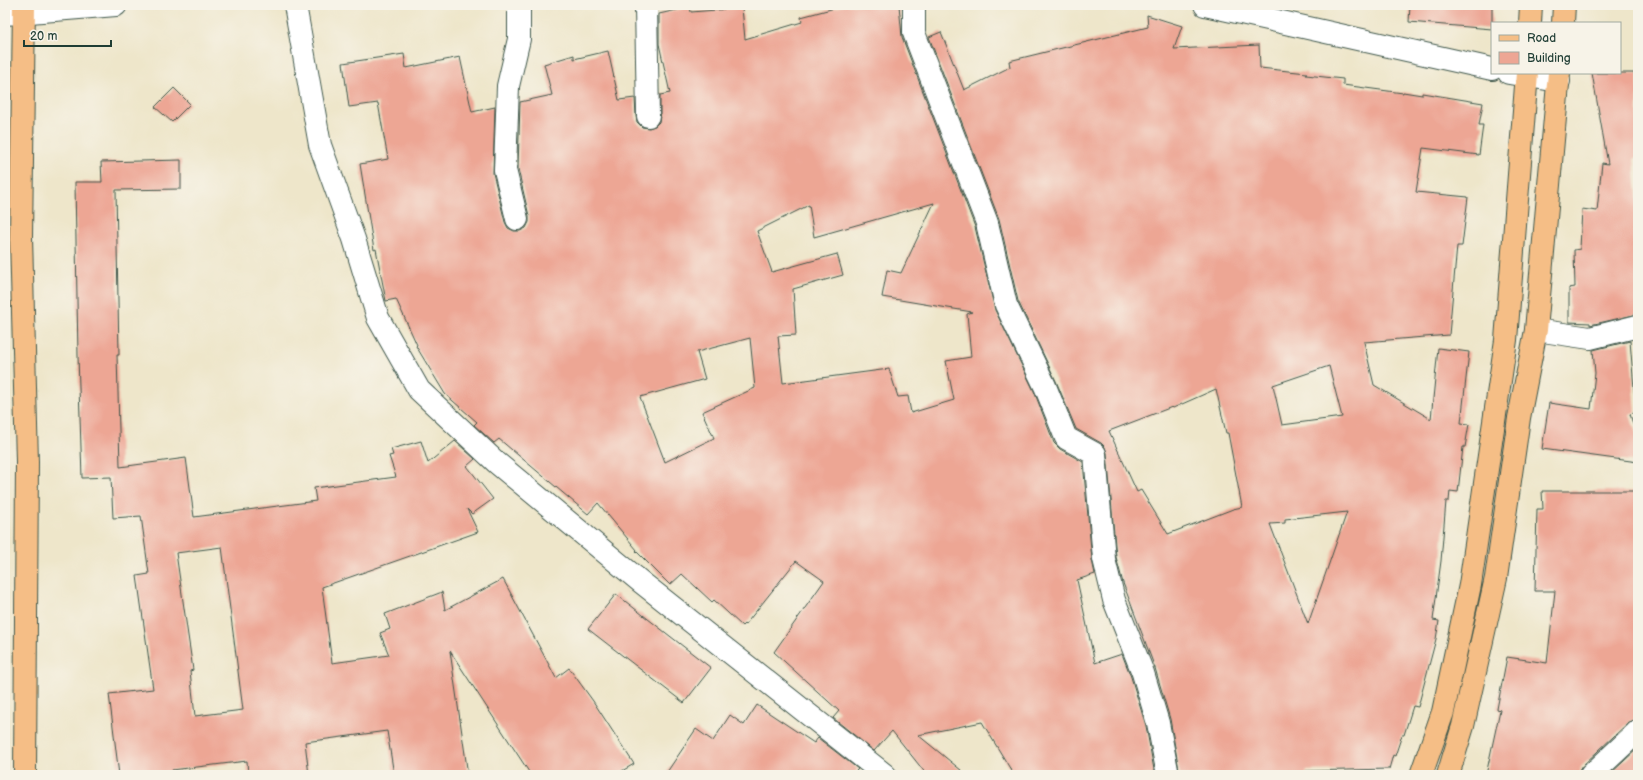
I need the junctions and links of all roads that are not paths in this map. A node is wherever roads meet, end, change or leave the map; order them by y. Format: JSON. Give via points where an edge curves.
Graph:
{"nodes":[{"id":1,"x":116,"y":5,"type":"edge"},
{"id":2,"x":295,"y":5,"type":"edge"},
{"id":3,"x":519,"y":5,"type":"edge"},
{"id":4,"x":646,"y":5,"type":"edge"},
{"id":5,"x":914,"y":5,"type":"edge"},
{"id":6,"x":1205,"y":5,"type":"edge"},
{"id":7,"x":1531,"y":5,"type":"edge"},
{"id":8,"x":1564,"y":5,"type":"edge"},
{"id":9,"x":18,"y":10,"type":"edge"},
{"id":10,"x":1530,"y":22,"type":"edge"},
{"id":11,"x":1563,"y":22,"type":"edge"},
{"id":12,"x":1491,"y":69,"type":"edge"},
{"id":13,"x":1521,"y":74,"type":"edge"},
{"id":14,"x":1559,"y":77,"type":"edge"},
{"id":15,"x":648,"y":116,"type":"dead end"},
{"id":16,"x":517,"y":219,"type":"dead end"},
{"id":17,"x":1638,"y":326,"type":"edge"},
{"id":18,"x":1536,"y":330,"type":"junction"},
{"id":19,"x":1638,"y":731,"type":"edge"},
{"id":20,"x":25,"y":775,"type":"edge"},
{"id":21,"x":885,"y":775,"type":"edge"},
{"id":22,"x":1168,"y":775,"type":"edge"},
{"id":23,"x":1422,"y":775,"type":"edge"},
{"id":24,"x":1448,"y":775,"type":"edge"},
{"id":25,"x":1591,"y":775,"type":"edge"}],
"edges":[{"from":1,"to":9,"type":"street"},
{"from":2,"to":21,"type":"street","via":[[320,145],[354,239],[378,318],[419,390],[497,463],[635,577]]},
{"from":3,"to":16,"type":"street","via":[[519,39],[508,86],[505,170]]},
{"from":4,"to":15,"type":"street"},
{"from":5,"to":22,"type":"street","via":[[914,33],[987,223],[1006,305],[1045,386],[1066,438],[1095,454],[1104,559],[1114,600],[1143,673],[1158,723]]},
{"from":6,"to":12,"type":"street"},
{"from":7,"to":10,"type":"main road"},
{"from":8,"to":11,"type":"main road"},
{"from":9,"to":20,"type":"main road","via":[[27,462]]},
{"from":13,"to":14,"type":"street"},
{"from":13,"to":23,"type":"main road","via":[[1506,340],[1470,585],[1443,712]]},
{"from":14,"to":18,"type":"main road"},
{"from":17,"to":18,"type":"street","via":[[1590,338]]},
{"from":18,"to":24,"type":"main road","via":[[1519,418],[1496,578],[1463,726]]},
{"from":19,"to":25,"type":"street"}]}
